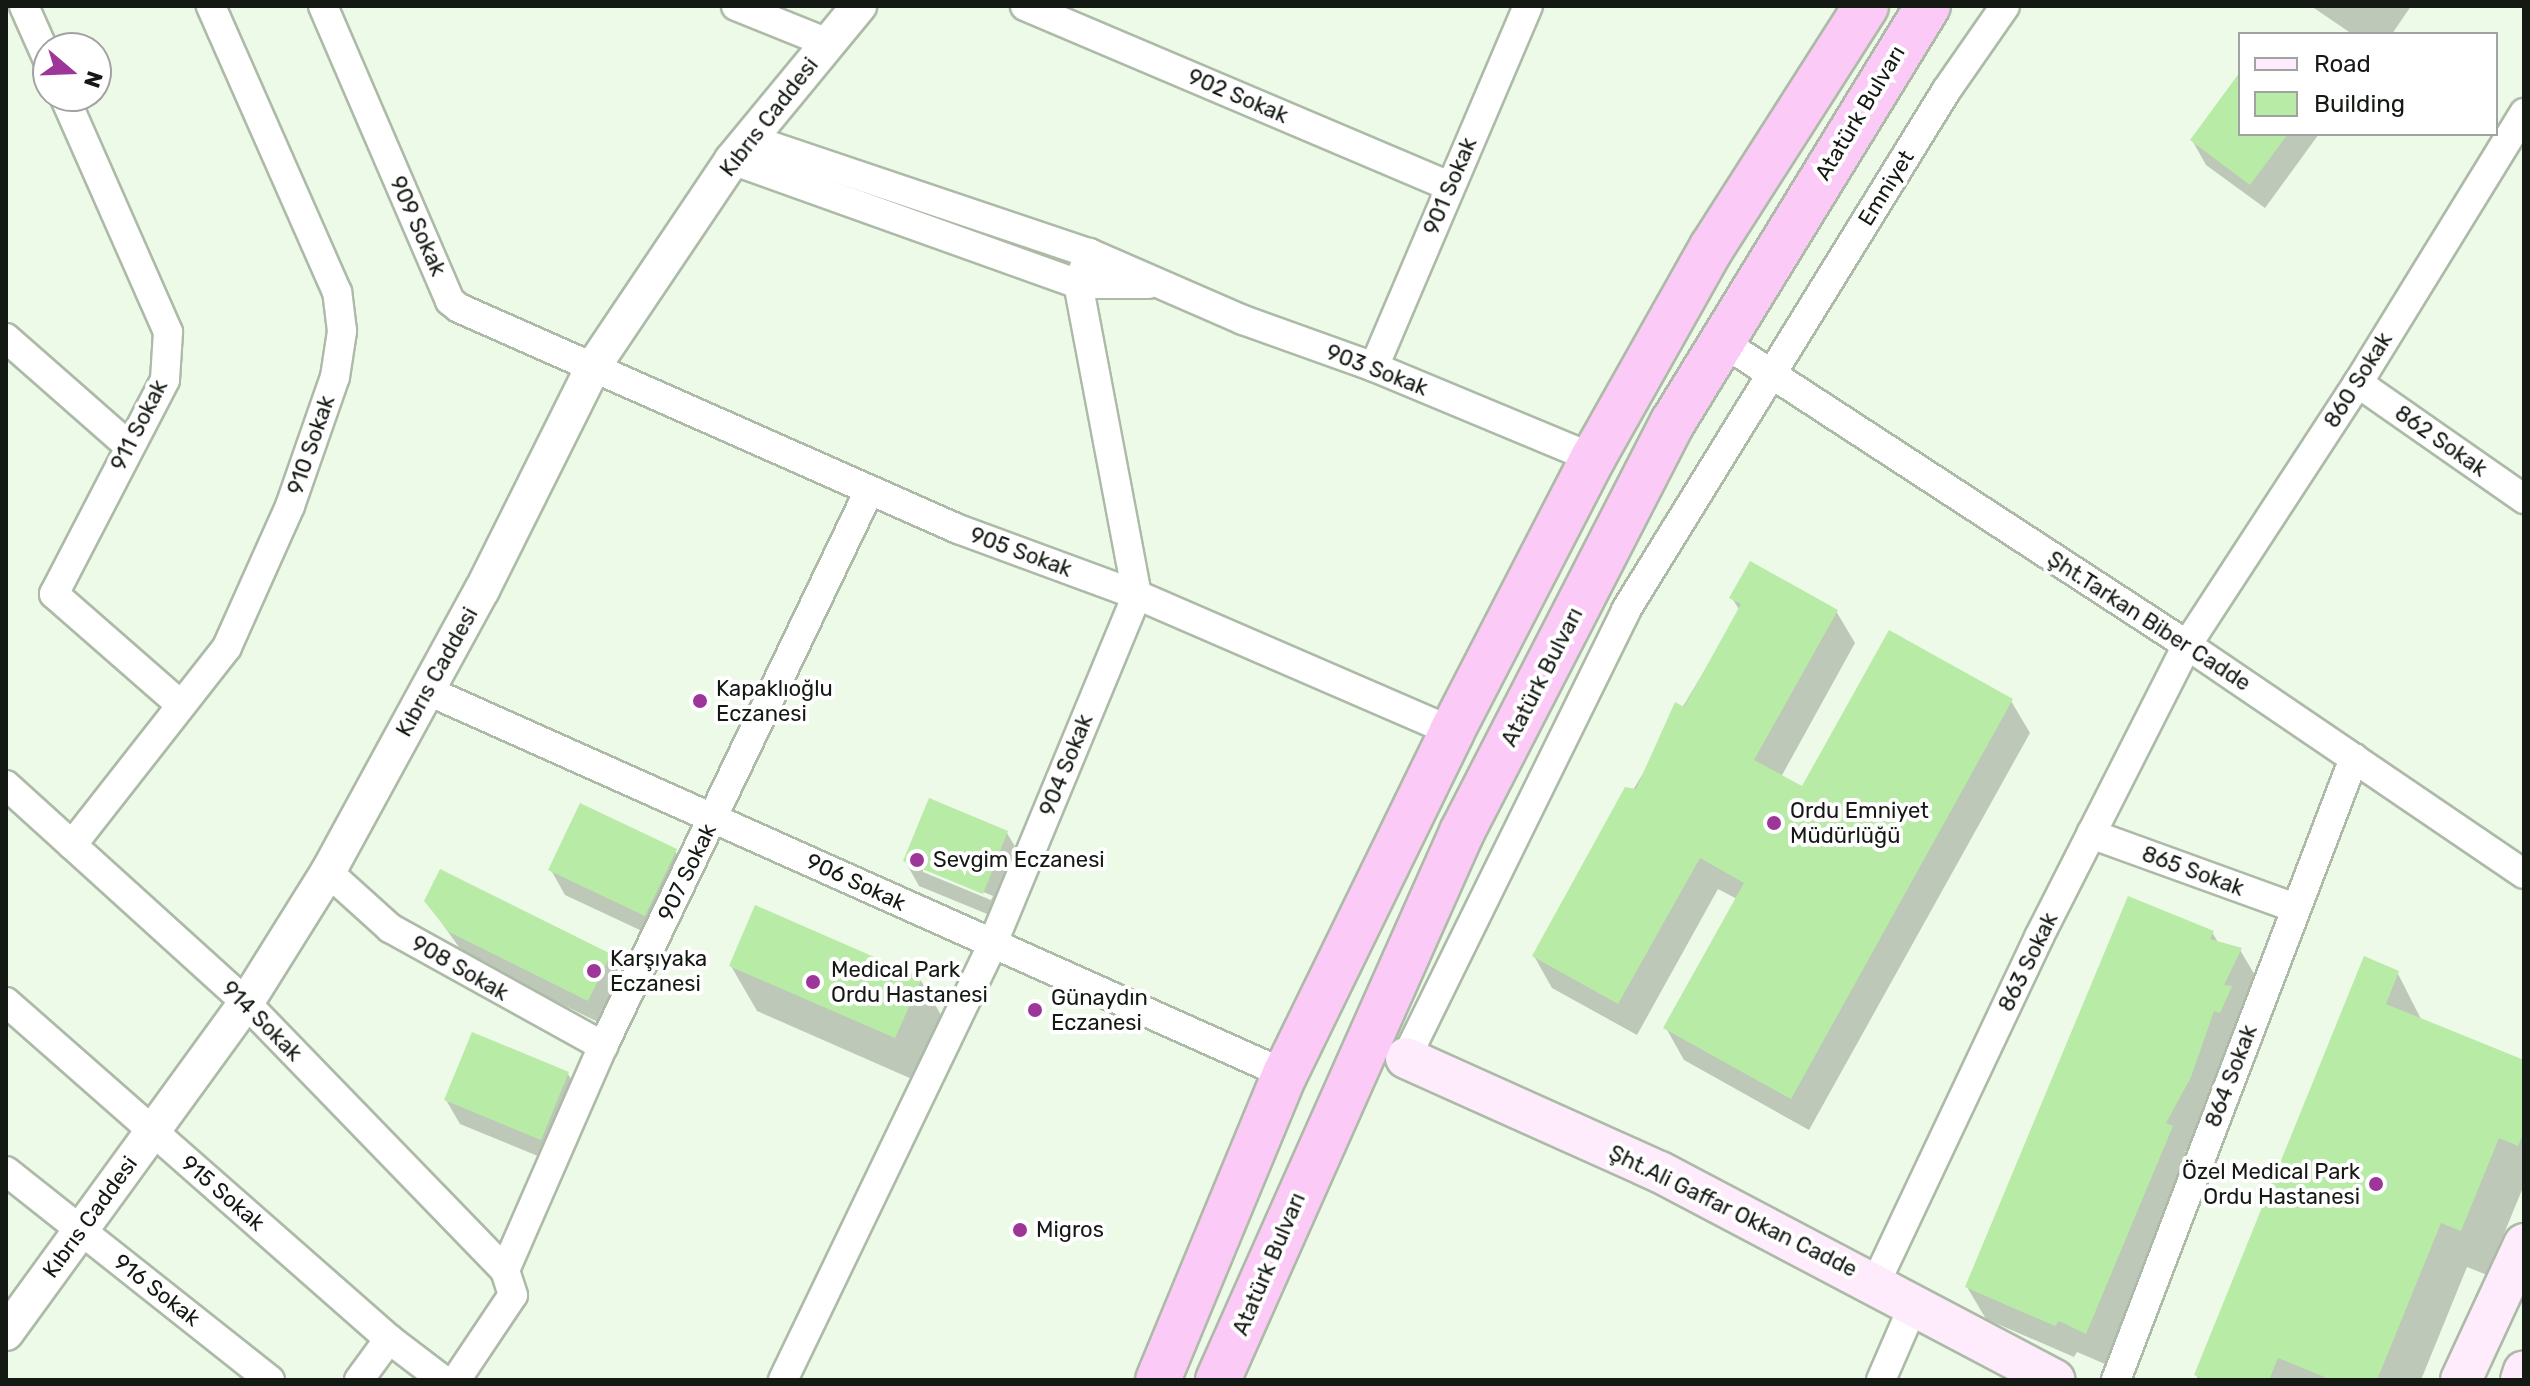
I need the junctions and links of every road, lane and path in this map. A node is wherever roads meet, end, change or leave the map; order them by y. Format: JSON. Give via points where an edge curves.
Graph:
{"nodes":[{"id":1,"x":24,"y":6,"type":"edge"},
{"id":2,"x":211,"y":6,"type":"edge"},
{"id":3,"x":323,"y":6,"type":"edge"},
{"id":4,"x":736,"y":6,"type":"edge"},
{"id":5,"x":859,"y":6,"type":"edge"},
{"id":6,"x":1025,"y":6,"type":"edge"},
{"id":7,"x":1528,"y":6,"type":"edge"},
{"id":8,"x":1866,"y":6,"type":"edge"},
{"id":9,"x":1928,"y":6,"type":"edge"},
{"id":10,"x":2005,"y":6,"type":"edge"},
{"id":11,"x":36,"y":32,"type":"edge"},
{"id":12,"x":828,"y":43,"type":"junction"},
{"id":13,"x":71,"y":112,"type":"edge"},
{"id":14,"x":2524,"y":113,"type":"edge"},
{"id":15,"x":741,"y":150,"type":"junction"},
{"id":16,"x":1450,"y":186,"type":"junction"},
{"id":17,"x":1089,"y":253,"type":"junction"},
{"id":18,"x":1078,"y":284,"type":"junction"},
{"id":19,"x":1161,"y":284,"type":"junction"},
{"id":20,"x":6,"y":338,"type":"edge"},
{"id":21,"x":1721,"y":341,"type":"junction"},
{"id":22,"x":593,"y":367,"type":"junction"},
{"id":23,"x":1374,"y":367,"type":"junction"},
{"id":24,"x":1771,"y":373,"type":"junction"},
{"id":25,"x":2358,"y":383,"type":"junction"},
{"id":26,"x":128,"y":445,"type":"junction"},
{"id":27,"x":1593,"y":458,"type":"junction"},
{"id":28,"x":869,"y":491,"type":"junction"},
{"id":29,"x":2524,"y":499,"type":"edge"},
{"id":30,"x":1137,"y":595,"type":"junction"},
{"id":31,"x":2187,"y":645,"type":"junction"},
{"id":32,"x":426,"y":690,"type":"junction"},
{"id":33,"x":181,"y":705,"type":"junction"},
{"id":34,"x":1452,"y":731,"type":"junction"},
{"id":35,"x":2354,"y":758,"type":"junction"},
{"id":36,"x":6,"y":785,"type":"edge"},
{"id":37,"x":714,"y":816,"type":"junction"},
{"id":38,"x":2091,"y":834,"type":"junction"},
{"id":39,"x":72,"y":845,"type":"junction"},
{"id":40,"x":328,"y":872,"type":"junction"},
{"id":41,"x":2524,"y":874,"type":"edge"},
{"id":42,"x":2295,"y":908,"type":"junction"},
{"id":43,"x":992,"y":945,"type":"junction"},
{"id":44,"x":246,"y":1003,"type":"junction"},
{"id":45,"x":12,"y":1019,"type":"edge"},
{"id":46,"x":603,"y":1046,"type":"junction"},
{"id":47,"x":1406,"y":1058,"type":"joint"},
{"id":48,"x":1285,"y":1074,"type":"junction"},
{"id":49,"x":154,"y":1132,"type":"junction"},
{"id":50,"x":6,"y":1171,"type":"edge"},
{"id":51,"x":79,"y":1229,"type":"junction"},
{"id":52,"x":2524,"y":1244,"type":"edge"},
{"id":53,"x":505,"y":1270,"type":"junction"},
{"id":54,"x":1876,"y":1282,"type":"junction"},
{"id":55,"x":1914,"y":1304,"type":"junction"},
{"id":56,"x":6,"y":1333,"type":"edge"},
{"id":57,"x":389,"y":1339,"type":"junction"},
{"id":58,"x":2524,"y":1371,"type":"edge"},
{"id":59,"x":270,"y":1380,"type":"edge"},
{"id":60,"x":359,"y":1380,"type":"edge"},
{"id":61,"x":443,"y":1380,"type":"edge"},
{"id":62,"x":456,"y":1380,"type":"edge"},
{"id":63,"x":783,"y":1380,"type":"edge"},
{"id":64,"x":1158,"y":1380,"type":"edge"},
{"id":65,"x":1218,"y":1380,"type":"edge"},
{"id":66,"x":1881,"y":1380,"type":"edge"},
{"id":67,"x":2054,"y":1380,"type":"edge"},
{"id":68,"x":2116,"y":1380,"type":"edge"},
{"id":69,"x":2461,"y":1380,"type":"edge"},
{"id":70,"x":2521,"y":1380,"type":"edge"}],
"edges":[{"from":1,"to":11,"type":"street"},
{"from":2,"to":33,"type":"street","name":"910 Sokak","via":[[337,292],[342,331],[335,377],[290,506],[227,647]]},
{"from":3,"to":22,"type":"street","name":"909 Sokak","via":[[450,301]]},
{"from":4,"to":12,"type":"street"},
{"from":5,"to":12,"type":"street","name":"Kıbrıs Caddesi"},
{"from":6,"to":16,"type":"street","name":"902 Sokak"},
{"from":7,"to":16,"type":"street","name":"901 Sokak"},
{"from":8,"to":27,"type":"highway","via":[[1712,247]]},
{"from":9,"to":21,"type":"highway","name":"Atatürk Bulvarı"},
{"from":10,"to":24,"type":"street","name":"Emniyet"},
{"from":12,"to":15,"type":"street","name":"Kıbrıs Caddesi"},
{"from":13,"to":26,"type":"street","name":"911 Sokak","via":[[168,332],[165,380]]},
{"from":14,"to":25,"type":"street","name":"860 Sokak"},
{"from":15,"to":17,"type":"street","name":"903 Sokak"},
{"from":15,"to":18,"type":"street","name":"903 Sokak"},
{"from":15,"to":22,"type":"street","name":"Kıbrıs Caddesi"},
{"from":16,"to":23,"type":"street","name":"901 Sokak"},
{"from":17,"to":18,"type":"street"},
{"from":17,"to":19,"type":"street","name":"903 Sokak"},
{"from":18,"to":19,"type":"street","name":"903 Sokak"},
{"from":18,"to":30,"type":"street"},
{"from":19,"to":23,"type":"street","name":"903 Sokak"},
{"from":20,"to":26,"type":"street"},
{"from":21,"to":24,"type":"street","name":"Şht.Tarkan Biber Cadde"},
{"from":21,"to":65,"type":"highway","name":"Atatürk Bulvarı","via":[[1673,422],[1462,832]]},
{"from":22,"to":28,"type":"street","name":"905 Sokak"},
{"from":22,"to":32,"type":"street","name":"Kıbrıs Caddesi"},
{"from":23,"to":27,"type":"street","name":"903 Sokak"},
{"from":24,"to":31,"type":"street","name":"Şht.Tarkan Biber Cadde"},
{"from":24,"to":47,"type":"street","name":"Emniyet","via":[[1626,610]]},
{"from":25,"to":29,"type":"street","name":"862 Sokak"},
{"from":25,"to":31,"type":"street","name":"860 Sokak"},
{"from":26,"to":33,"type":"street","name":"911 Sokak","via":[[54,594]]},
{"from":27,"to":34,"type":"highway"},
{"from":28,"to":30,"type":"street","name":"905 Sokak"},
{"from":28,"to":37,"type":"street","name":"907 Sokak"},
{"from":30,"to":34,"type":"street","name":"905 Sokak"},
{"from":30,"to":43,"type":"street","name":"904 Sokak"},
{"from":31,"to":35,"type":"street","name":"Şht.Tarkan Biber Cadde"},
{"from":31,"to":38,"type":"street","name":"863 Sokak"},
{"from":32,"to":37,"type":"street","name":"906 Sokak"},
{"from":32,"to":40,"type":"street","name":"Kıbrıs Caddesi"},
{"from":33,"to":39,"type":"street","name":"910 Sokak"},
{"from":34,"to":48,"type":"highway"},
{"from":35,"to":41,"type":"street","name":"Şht.Tarkan Biber Cadde"},
{"from":35,"to":42,"type":"street","name":"864 Sokak"},
{"from":36,"to":39,"type":"street","name":"914 Sokak"},
{"from":37,"to":43,"type":"street","name":"906 Sokak"},
{"from":37,"to":46,"type":"street","name":"907 Sokak"},
{"from":38,"to":42,"type":"street","name":"865 Sokak"},
{"from":38,"to":54,"type":"street","name":"863 Sokak"},
{"from":39,"to":44,"type":"street","name":"914 Sokak"},
{"from":40,"to":44,"type":"street","name":"Kıbrıs Caddesi"},
{"from":40,"to":46,"type":"street","name":"908 Sokak","via":[[390,928]]},
{"from":42,"to":68,"type":"street","name":"864 Sokak"},
{"from":43,"to":48,"type":"street","name":"906 Sokak"},
{"from":43,"to":63,"type":"street","name":"904 Sokak"},
{"from":44,"to":49,"type":"street","name":"Kıbrıs Caddesi"},
{"from":44,"to":53,"type":"street","name":"914 Sokak"},
{"from":45,"to":49,"type":"street","name":"915 Sokak"},
{"from":46,"to":53,"type":"street","name":"907 Sokak"},
{"from":47,"to":54,"type":"main road","name":"Şht.Ali Gaffar Okkan Cadde","via":[[1660,1172]]},
{"from":48,"to":64,"type":"highway"},
{"from":49,"to":51,"type":"street","name":"Kıbrıs Caddesi"},
{"from":49,"to":57,"type":"street","name":"915 Sokak"},
{"from":50,"to":51,"type":"street","name":"916 Sokak"},
{"from":51,"to":56,"type":"street","name":"Kıbrıs Caddesi"},
{"from":51,"to":59,"type":"street","name":"916 Sokak"},
{"from":52,"to":69,"type":"main road"},
{"from":53,"to":62,"type":"street","name":"907 Sokak","via":[[513,1295]]},
{"from":54,"to":55,"type":"main road","name":"Şht.Ali Gaffar Okkan Cadde"},
{"from":55,"to":66,"type":"street"},
{"from":55,"to":67,"type":"main road","name":"Şht.Ali Gaffar Okkan Cadde"},
{"from":57,"to":60,"type":"street"},
{"from":57,"to":61,"type":"street","name":"915 Sokak"},
{"from":58,"to":70,"type":"main road"}]}
